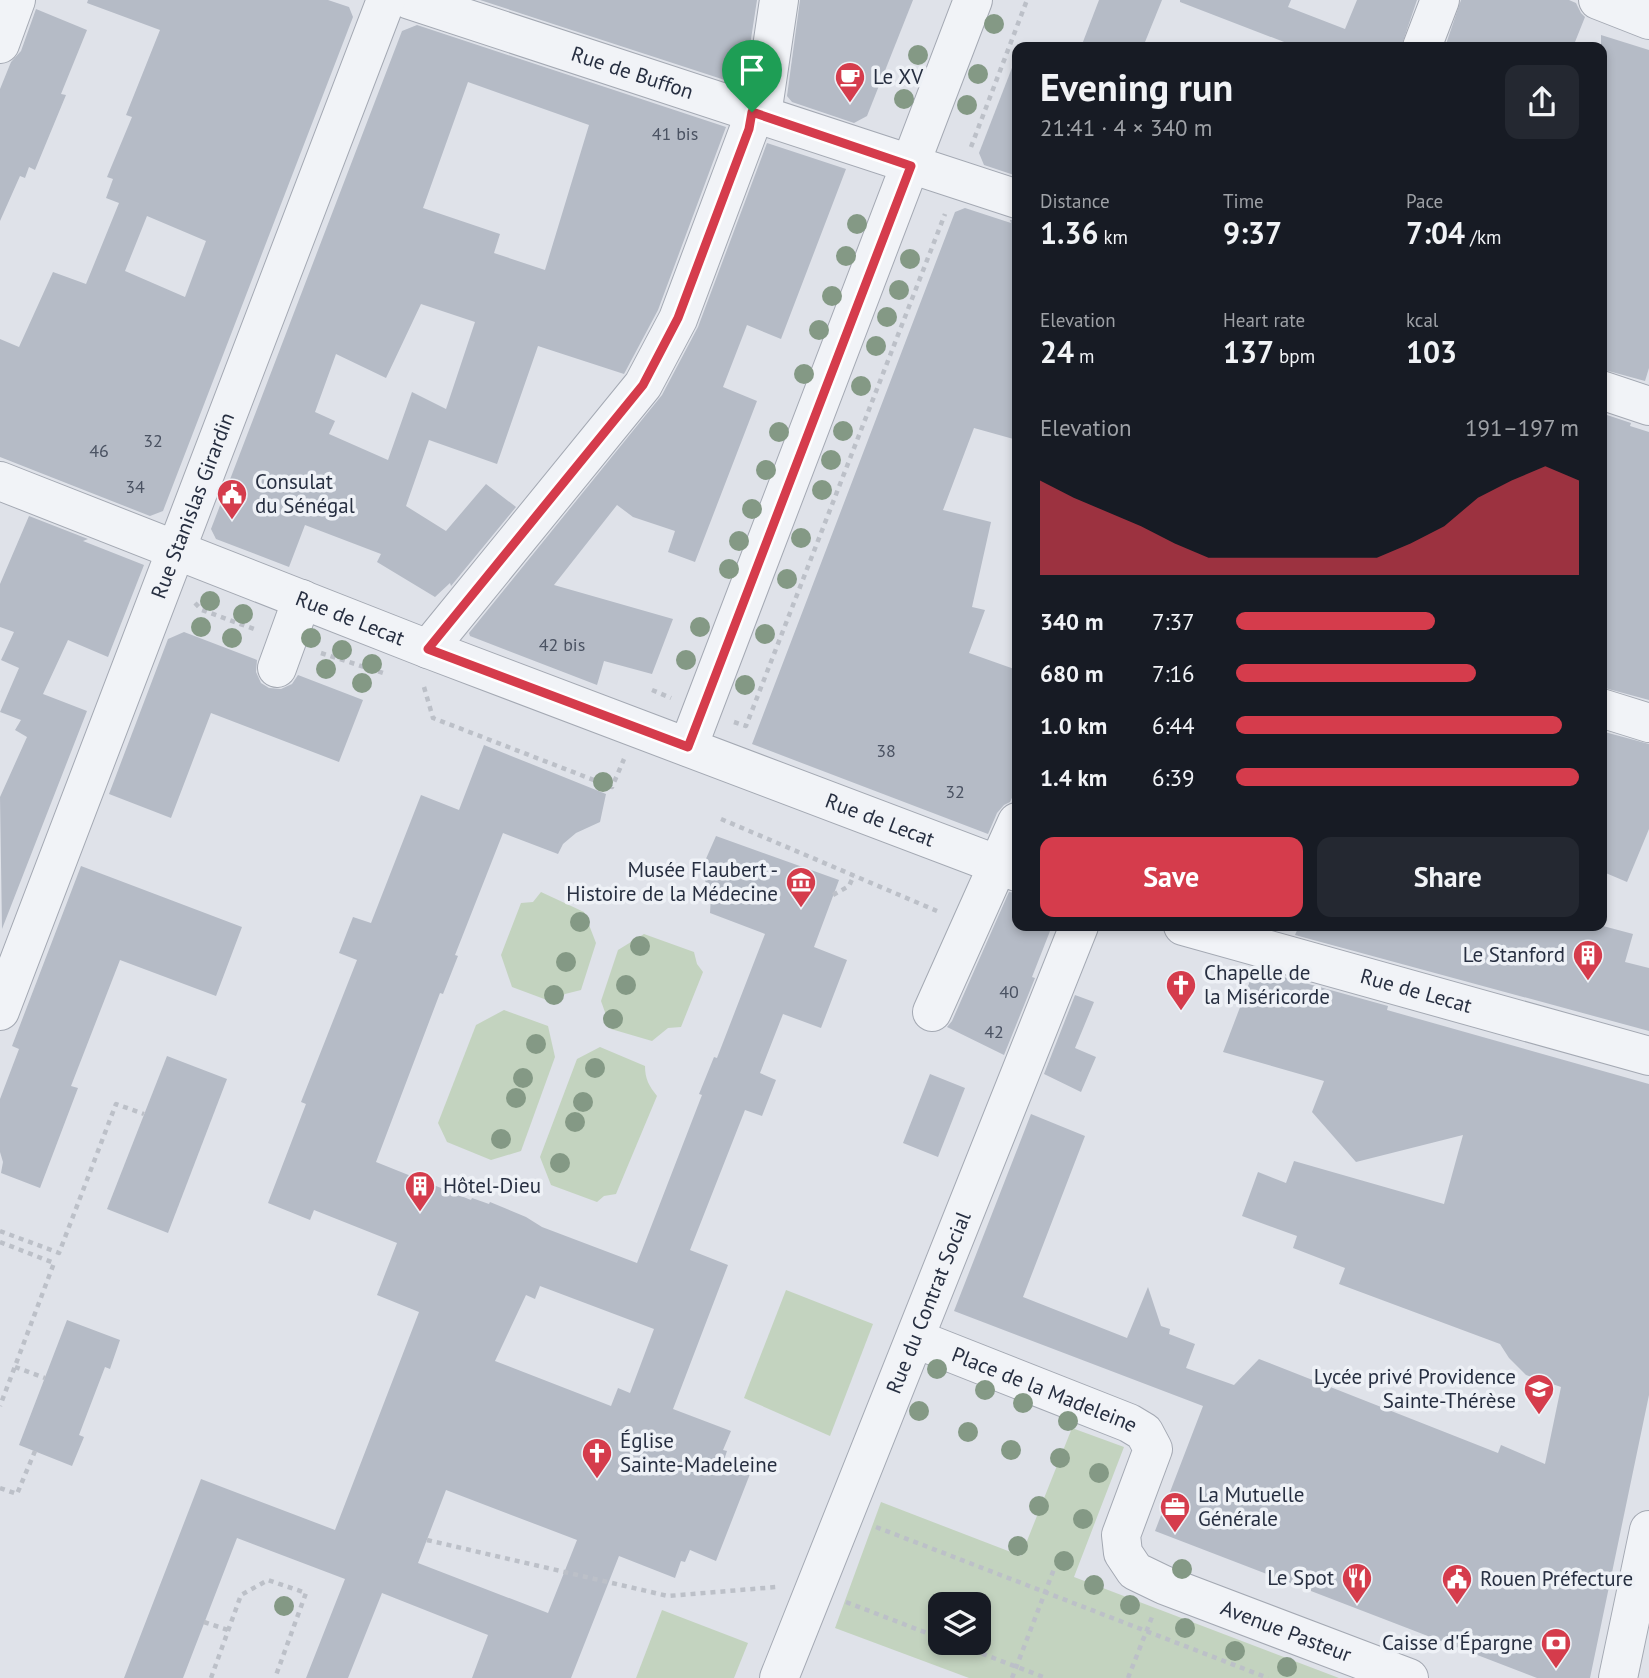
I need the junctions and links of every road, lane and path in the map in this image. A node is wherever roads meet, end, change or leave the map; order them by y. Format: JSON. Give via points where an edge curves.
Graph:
{"nodes":[{"id":1,"x":16,"y":0,"type":"edge"},
{"id":2,"x":386,"y":0,"type":"edge"},
{"id":3,"x":410,"y":0,"type":"edge"},
{"id":4,"x":779,"y":0,"type":"edge"},
{"id":5,"x":973,"y":0,"type":"edge"},
{"id":6,"x":1027,"y":0,"type":"edge"},
{"id":7,"x":1440,"y":0,"type":"edge"},
{"id":8,"x":1598,"y":0,"type":"edge"},
{"id":9,"x":1649,"y":20,"type":"edge"},
{"id":10,"x":1424,"y":42,"type":"edge"},
{"id":11,"x":0,"y":44,"type":"edge"},
{"id":12,"x":757,"y":114,"type":"junction"},
{"id":13,"x":911,"y":166,"type":"junction"},
{"id":14,"x":958,"y":179,"type":"junction"},
{"id":15,"x":1012,"y":197,"type":"edge"},
{"id":16,"x":1607,"y":392,"type":"edge"},
{"id":17,"x":1649,"y":406,"type":"edge"},
{"id":18,"x":0,"y":481,"type":"edge"},
{"id":19,"x":177,"y":550,"type":"junction"},
{"id":20,"x":302,"y":599,"type":"junction"},
{"id":21,"x":277,"y":667,"type":"dead end"},
{"id":22,"x":426,"y":667,"type":"junction"},
{"id":23,"x":652,"y":690,"type":"dead end"},
{"id":24,"x":702,"y":710,"type":"junction"},
{"id":25,"x":1607,"y":710,"type":"edge"},
{"id":26,"x":1649,"y":723,"type":"edge"},
{"id":27,"x":638,"y":728,"type":"junction"},
{"id":28,"x":688,"y":747,"type":"junction"},
{"id":29,"x":720,"y":819,"type":"dead end"},
{"id":30,"x":1012,"y":845,"type":"edge"},
{"id":31,"x":1007,"y":868,"type":"edge"},
{"id":32,"x":854,"y":875,"type":"junction"},
{"id":33,"x":833,"y":895,"type":"dead end"},
{"id":34,"x":970,"y":925,"type":"junction"},
{"id":35,"x":1077,"y":931,"type":"edge"},
{"id":36,"x":1201,"y":931,"type":"edge"},
{"id":37,"x":0,"y":1011,"type":"edge"},
{"id":38,"x":932,"y":1012,"type":"dead end"},
{"id":39,"x":1649,"y":1056,"type":"edge"},
{"id":40,"x":144,"y":1114,"type":"dead end"},
{"id":41,"x":0,"y":1231,"type":"edge"},
{"id":42,"x":0,"y":1242,"type":"edge"},
{"id":43,"x":916,"y":1339,"type":"junction"},
{"id":44,"x":15,"y":1367,"type":"junction"},
{"id":45,"x":45,"y":1378,"type":"dead end"},
{"id":46,"x":0,"y":1406,"type":"edge"},
{"id":47,"x":35,"y":1451,"type":"dead end"},
{"id":48,"x":0,"y":1488,"type":"edge"},
{"id":49,"x":872,"y":1526,"type":"dead end"},
{"id":50,"x":1649,"y":1530,"type":"edge"},
{"id":51,"x":427,"y":1540,"type":"dead end"},
{"id":52,"x":1054,"y":1569,"type":"dead end"},
{"id":53,"x":1164,"y":1585,"type":"junction"},
{"id":54,"x":788,"y":1586,"type":"dead end"},
{"id":55,"x":1046,"y":1592,"type":"junction"},
{"id":56,"x":836,"y":1600,"type":"dead end"},
{"id":57,"x":204,"y":1622,"type":"dead end"},
{"id":58,"x":228,"y":1630,"type":"junction"},
{"id":59,"x":1146,"y":1631,"type":"junction"},
{"id":60,"x":928,"y":1634,"type":"edge"},
{"id":61,"x":985,"y":1655,"type":"edge"},
{"id":62,"x":1016,"y":1667,"type":"junction"},
{"id":63,"x":211,"y":1678,"type":"edge"},
{"id":64,"x":275,"y":1678,"type":"edge"},
{"id":65,"x":779,"y":1678,"type":"edge"},
{"id":66,"x":1012,"y":1678,"type":"edge"},
{"id":67,"x":1046,"y":1678,"type":"edge"},
{"id":68,"x":1128,"y":1678,"type":"edge"},
{"id":69,"x":1268,"y":1678,"type":"edge"},
{"id":70,"x":1409,"y":1678,"type":"edge"},
{"id":71,"x":1618,"y":1678,"type":"edge"}],
"edges":[{"from":1,"to":11,"type":"street"},
{"from":2,"to":19,"type":"street","name":"Rue Stanislas Girardin"},
{"from":3,"to":12,"type":"street","name":"Rue de Buffon"},
{"from":4,"to":12,"type":"street"},
{"from":5,"to":13,"type":"street"},
{"from":6,"to":14,"type":"path"},
{"from":7,"to":10,"type":"street"},
{"from":8,"to":9,"type":"street"},
{"from":12,"to":13,"type":"street","name":"Rue de Buffon"},
{"from":12,"to":22,"type":"street","via":[[678,318],[643,385]]},
{"from":13,"to":14,"type":"street","name":"Rue de Buffon"},
{"from":13,"to":24,"type":"street"},
{"from":14,"to":15,"type":"street","name":"Rue de Buffon"},
{"from":14,"to":24,"type":"path","via":[[746,726]]},
{"from":16,"to":17,"type":"street"},
{"from":18,"to":19,"type":"street","name":"Rue de Lecat"},
{"from":19,"to":20,"type":"street","name":"Rue de Lecat"},
{"from":19,"to":37,"type":"street","name":"Rue Stanislas Girardin"},
{"from":20,"to":21,"type":"street"},
{"from":20,"to":22,"type":"street","name":"Rue de Lecat"},
{"from":22,"to":27,"type":"street","name":"Rue de Lecat"},
{"from":22,"to":27,"type":"path","via":[[433,718],[612,787]]},
{"from":23,"to":24,"type":"path"},
{"from":24,"to":28,"type":"street"},
{"from":25,"to":26,"type":"street"},
{"from":27,"to":28,"type":"street","name":"Rue de Lecat"},
{"from":28,"to":31,"type":"street","name":"Rue de Lecat"},
{"from":29,"to":32,"type":"path"},
{"from":30,"to":31,"type":"street"},
{"from":31,"to":34,"type":"street"},
{"from":32,"to":33,"type":"path","via":[[849,886]]},
{"from":32,"to":34,"type":"path"},
{"from":34,"to":38,"type":"street"},
{"from":35,"to":43,"type":"street","name":"Rue du Contrat Social"},
{"from":36,"to":39,"type":"street","name":"Rue de Lecat"},
{"from":40,"to":41,"type":"path","via":[[116,1104],[59,1253]]},
{"from":42,"to":44,"type":"path","via":[[54,1263]]},
{"from":43,"to":53,"type":"street","name":"Place de la Madeleine","via":[[1144,1432],[1153,1449],[1121,1535],[1123,1553],[1135,1571]]},
{"from":43,"to":65,"type":"street","name":"Rue du Contrat Social"},
{"from":44,"to":45,"type":"path"},
{"from":44,"to":46,"type":"path"},
{"from":47,"to":48,"type":"path","via":[[17,1494]]},
{"from":49,"to":55,"type":"path"},
{"from":50,"to":71,"type":"street"},
{"from":51,"to":54,"type":"path","via":[[668,1596]]},
{"from":52,"to":55,"type":"path"},
{"from":53,"to":59,"type":"path"},
{"from":53,"to":70,"type":"street","name":"Avenue Pasteur"},
{"from":55,"to":59,"type":"path"},
{"from":55,"to":62,"type":"path"},
{"from":56,"to":60,"type":"path"},
{"from":57,"to":58,"type":"path"},
{"from":58,"to":63,"type":"path"},
{"from":58,"to":64,"type":"path","via":[[241,1595],[268,1580],[306,1593]]},
{"from":59,"to":68,"type":"path"},
{"from":59,"to":69,"type":"path"},
{"from":61,"to":62,"type":"path"},
{"from":62,"to":66,"type":"path"},
{"from":62,"to":67,"type":"path"}]}
